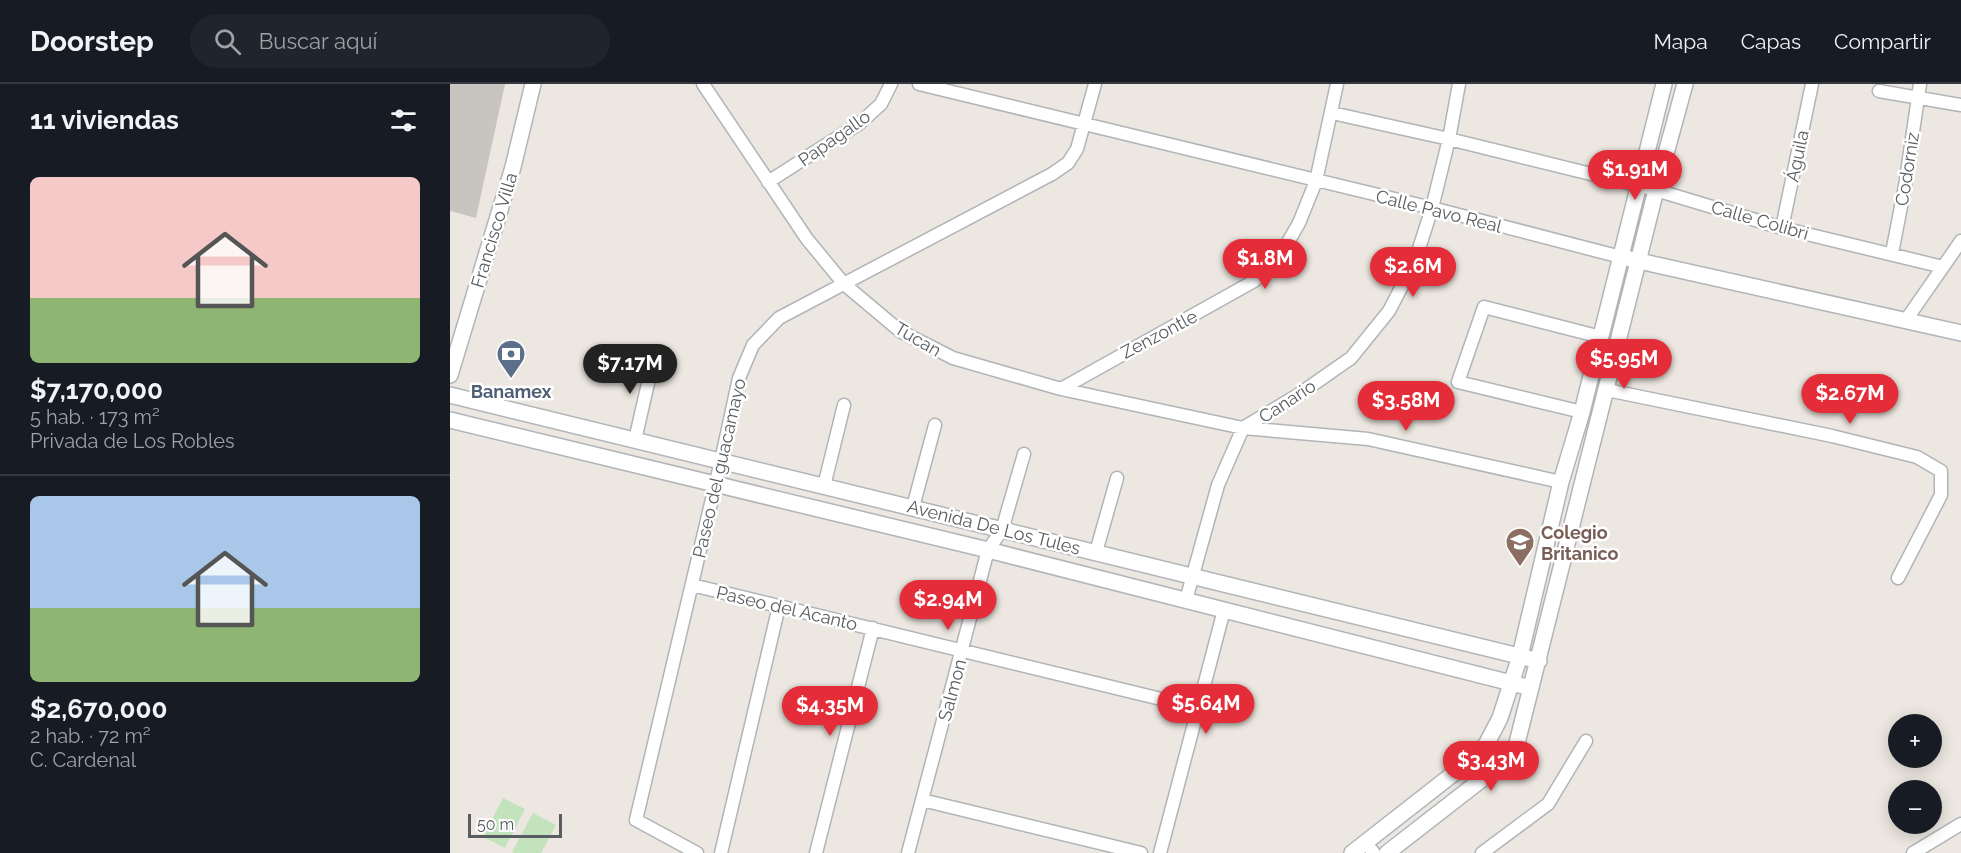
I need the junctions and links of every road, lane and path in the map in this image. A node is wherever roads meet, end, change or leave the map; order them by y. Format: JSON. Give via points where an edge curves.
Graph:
{"nodes":[{"id":1,"x":703,"y":84,"type":"edge"},
{"id":2,"x":891,"y":84,"type":"edge"},
{"id":3,"x":919,"y":84,"type":"edge"},
{"id":4,"x":1095,"y":84,"type":"edge"},
{"id":5,"x":1337,"y":84,"type":"edge"},
{"id":6,"x":1459,"y":84,"type":"edge"},
{"id":7,"x":1664,"y":84,"type":"edge"},
{"id":8,"x":1685,"y":84,"type":"edge"},
{"id":9,"x":1812,"y":84,"type":"edge"},
{"id":10,"x":1920,"y":84,"type":"edge"},
{"id":11,"x":531,"y":87,"type":"edge"},
{"id":12,"x":1879,"y":91,"type":"dead end"},
{"id":13,"x":1918,"y":98,"type":"junction"},
{"id":14,"x":1961,"y":105,"type":"edge"},
{"id":15,"x":1332,"y":112,"type":"junction"},
{"id":16,"x":1084,"y":124,"type":"junction"},
{"id":17,"x":1449,"y":139,"type":"junction"},
{"id":18,"x":1316,"y":181,"type":"junction"},
{"id":19,"x":768,"y":182,"type":"junction"},
{"id":20,"x":1638,"y":186,"type":"junction"},
{"id":21,"x":1656,"y":190,"type":"junction"},
{"id":22,"x":1432,"y":208,"type":"junction"},
{"id":23,"x":1782,"y":228,"type":"junction"},
{"id":24,"x":1961,"y":241,"type":"edge"},
{"id":25,"x":1892,"y":253,"type":"junction"},
{"id":26,"x":1621,"y":257,"type":"junction"},
{"id":27,"x":1639,"y":261,"type":"junction"},
{"id":28,"x":1943,"y":267,"type":"junction"},
{"id":29,"x":844,"y":284,"type":"junction"},
{"id":30,"x":1906,"y":320,"type":"junction"},
{"id":31,"x":463,"y":332,"type":"junction"},
{"id":32,"x":1961,"y":333,"type":"edge"},
{"id":33,"x":1600,"y":337,"type":"junction"},
{"id":34,"x":450,"y":341,"type":"edge"},
{"id":35,"x":654,"y":357,"type":"dead end"},
{"id":36,"x":450,"y":375,"type":"edge"},
{"id":37,"x":1061,"y":389,"type":"junction"},
{"id":38,"x":1607,"y":390,"type":"junction"},
{"id":39,"x":450,"y":394,"type":"edge"},
{"id":40,"x":844,"y":405,"type":"dead end"},
{"id":41,"x":1582,"y":412,"type":"junction"},
{"id":42,"x":450,"y":420,"type":"edge"},
{"id":43,"x":935,"y":425,"type":"dead end"},
{"id":44,"x":1243,"y":428,"type":"junction"},
{"id":45,"x":636,"y":440,"type":"junction"},
{"id":46,"x":1024,"y":454,"type":"dead end"},
{"id":47,"x":721,"y":461,"type":"junction"},
{"id":48,"x":1117,"y":478,"type":"dead end"},
{"id":49,"x":1562,"y":482,"type":"junction"},
{"id":50,"x":715,"y":484,"type":"junction"},
{"id":51,"x":824,"y":486,"type":"junction"},
{"id":52,"x":913,"y":507,"type":"junction"},
{"id":53,"x":1002,"y":530,"type":"junction"},
{"id":54,"x":988,"y":550,"type":"junction"},
{"id":55,"x":1096,"y":552,"type":"junction"},
{"id":56,"x":1193,"y":575,"type":"junction"},
{"id":57,"x":1898,"y":578,"type":"dead end"},
{"id":58,"x":692,"y":585,"type":"junction"},
{"id":59,"x":1186,"y":600,"type":"junction"},
{"id":60,"x":779,"y":606,"type":"junction"},
{"id":61,"x":1224,"y":610,"type":"junction"},
{"id":62,"x":873,"y":628,"type":"junction"},
{"id":63,"x":962,"y":650,"type":"junction"},
{"id":64,"x":1520,"y":656,"type":"junction"},
{"id":65,"x":1539,"y":661,"type":"junction"},
{"id":66,"x":1512,"y":683,"type":"junction"},
{"id":67,"x":1532,"y":688,"type":"junction"},
{"id":68,"x":1198,"y":708,"type":"junction"},
{"id":69,"x":1586,"y":741,"type":"dead end"},
{"id":70,"x":922,"y":800,"type":"junction"},
{"id":71,"x":1961,"y":824,"type":"edge"},
{"id":72,"x":1370,"y":848,"type":"edge"},
{"id":73,"x":697,"y":853,"type":"edge"},
{"id":74,"x":721,"y":853,"type":"edge"},
{"id":75,"x":816,"y":853,"type":"edge"},
{"id":76,"x":908,"y":853,"type":"edge"},
{"id":77,"x":1141,"y":853,"type":"edge"},
{"id":78,"x":1160,"y":853,"type":"edge"},
{"id":79,"x":1352,"y":853,"type":"edge"},
{"id":80,"x":1387,"y":853,"type":"edge"},
{"id":81,"x":1482,"y":853,"type":"edge"},
{"id":82,"x":1912,"y":853,"type":"edge"}],
"edges":[{"from":1,"to":19,"type":"street","name":"Tucan"},
{"from":2,"to":19,"type":"street","name":"Papagallo","via":[[881,104],[860,123]]},
{"from":3,"to":16,"type":"street","name":"Calle Pavo Real"},
{"from":4,"to":16,"type":"street","name":"Paseo del guacamayo"},
{"from":5,"to":15,"type":"street","name":"Zenzontle"},
{"from":6,"to":17,"type":"street","name":"Canario"},
{"from":7,"to":20,"type":"street"},
{"from":8,"to":21,"type":"street"},
{"from":9,"to":23,"type":"street","name":"Águila"},
{"from":10,"to":13,"type":"street","name":"Codorniz"},
{"from":11,"to":31,"type":"street","name":"Francisco Villa","via":[[513,167]]},
{"from":12,"to":13,"type":"street"},
{"from":13,"to":14,"type":"street"},
{"from":13,"to":25,"type":"street","name":"Codorniz"},
{"from":15,"to":17,"type":"street","name":"Calle Colibri"},
{"from":15,"to":18,"type":"street","name":"Zenzontle"},
{"from":16,"to":18,"type":"street","name":"Calle Pavo Real"},
{"from":16,"to":29,"type":"street","name":"Paseo del guacamayo","via":[[1077,149],[1068,163],[1052,174]]},
{"from":17,"to":20,"type":"street","name":"Calle Colibri"},
{"from":17,"to":22,"type":"street","name":"Canario"},
{"from":18,"to":22,"type":"street","name":"Calle Pavo Real"},
{"from":18,"to":37,"type":"street","name":"Zenzontle","via":[[1283,251],[1254,281]]},
{"from":19,"to":29,"type":"street","name":"Tucan"},
{"from":20,"to":21,"type":"street","name":"Calle Colibri"},
{"from":20,"to":26,"type":"street"},
{"from":21,"to":23,"type":"street","name":"Calle Colibri"},
{"from":21,"to":27,"type":"street"},
{"from":22,"to":26,"type":"street","name":"Calle Pavo Real"},
{"from":22,"to":44,"type":"street","name":"Canario","via":[[1415,261],[1389,311],[1351,358]]},
{"from":23,"to":25,"type":"street","name":"Calle Colibri"},
{"from":24,"to":28,"type":"street"},
{"from":25,"to":28,"type":"street","name":"Calle Colibri"},
{"from":26,"to":27,"type":"street","name":"Calle Pavo Real"},
{"from":26,"to":33,"type":"street"},
{"from":27,"to":30,"type":"street","name":"Calle Pavo Real"},
{"from":27,"to":38,"type":"street"},
{"from":28,"to":30,"type":"street"},
{"from":29,"to":37,"type":"street","name":"Tucan","via":[[900,331],[953,358]]},
{"from":29,"to":47,"type":"street","name":"Paseo del guacamayo","via":[[779,318],[753,345],[739,378]]},
{"from":30,"to":32,"type":"street","name":"Calle Pavo Real"},
{"from":31,"to":34,"type":"street"},
{"from":31,"to":36,"type":"street","name":"Francisco Villa"},
{"from":33,"to":41,"type":"street"},
{"from":33,"to":41,"type":"street","via":[[1484,307],[1458,382]]},
{"from":35,"to":45,"type":"street"},
{"from":37,"to":44,"type":"street","name":"Tucan"},
{"from":38,"to":57,"type":"street","via":[[1843,439],[1917,457],[1941,471],[1941,495]]},
{"from":38,"to":65,"type":"street"},
{"from":39,"to":45,"type":"street","name":"Avenida De Los Tules"},
{"from":40,"to":51,"type":"street"},
{"from":41,"to":49,"type":"street"},
{"from":42,"to":50,"type":"street","name":"Avenida De Los Tules"},
{"from":43,"to":52,"type":"street"},
{"from":44,"to":49,"type":"street","name":"Tucan","via":[[1368,439]]},
{"from":44,"to":56,"type":"street","name":"Canario","via":[[1218,485]]},
{"from":45,"to":47,"type":"street","name":"Avenida De Los Tules"},
{"from":46,"to":53,"type":"street","name":"Salmon"},
{"from":47,"to":50,"type":"street","name":"Paseo del guacamayo"},
{"from":47,"to":51,"type":"street","name":"Avenida De Los Tules"},
{"from":48,"to":55,"type":"street"},
{"from":49,"to":64,"type":"street"},
{"from":50,"to":54,"type":"street","name":"Avenida De Los Tules"},
{"from":50,"to":58,"type":"street","name":"Paseo del guacamayo"},
{"from":51,"to":52,"type":"street","name":"Avenida De Los Tules"},
{"from":52,"to":53,"type":"street","name":"Avenida De Los Tules"},
{"from":53,"to":54,"type":"street","name":"Salmon"},
{"from":53,"to":55,"type":"street","name":"Avenida De Los Tules"},
{"from":54,"to":59,"type":"street","name":"Avenida De Los Tules"},
{"from":54,"to":63,"type":"street","name":"Salmon"},
{"from":55,"to":56,"type":"street","name":"Avenida De Los Tules"},
{"from":56,"to":59,"type":"street","name":"Canario"},
{"from":56,"to":64,"type":"street","name":"Avenida De Los Tules"},
{"from":58,"to":60,"type":"street","name":"Paseo del Acanto"},
{"from":58,"to":73,"type":"street","name":"Paseo del guacamayo","via":[[636,820]]},
{"from":59,"to":61,"type":"street","name":"Avenida De Los Tules"},
{"from":60,"to":62,"type":"street","name":"Paseo del Acanto"},
{"from":60,"to":74,"type":"street"},
{"from":61,"to":66,"type":"street","name":"Avenida De Los Tules"},
{"from":61,"to":68,"type":"street"},
{"from":62,"to":63,"type":"street","name":"Paseo del Acanto"},
{"from":62,"to":75,"type":"street"},
{"from":63,"to":68,"type":"street","name":"Paseo del Acanto"},
{"from":63,"to":70,"type":"street","name":"Salmon"},
{"from":64,"to":65,"type":"street","name":"Avenida De Los Tules"},
{"from":64,"to":66,"type":"street"},
{"from":65,"to":67,"type":"street"},
{"from":66,"to":67,"type":"street","name":"Avenida De Los Tules"},
{"from":66,"to":72,"type":"street","via":[[1500,718],[1476,756]]},
{"from":67,"to":80,"type":"street","via":[[1517,743],[1508,759]]},
{"from":68,"to":78,"type":"street"},
{"from":69,"to":81,"type":"street","via":[[1548,804]]},
{"from":70,"to":76,"type":"street","name":"Salmon"},
{"from":70,"to":77,"type":"street"},
{"from":71,"to":82,"type":"street"},
{"from":72,"to":79,"type":"street"}]}
